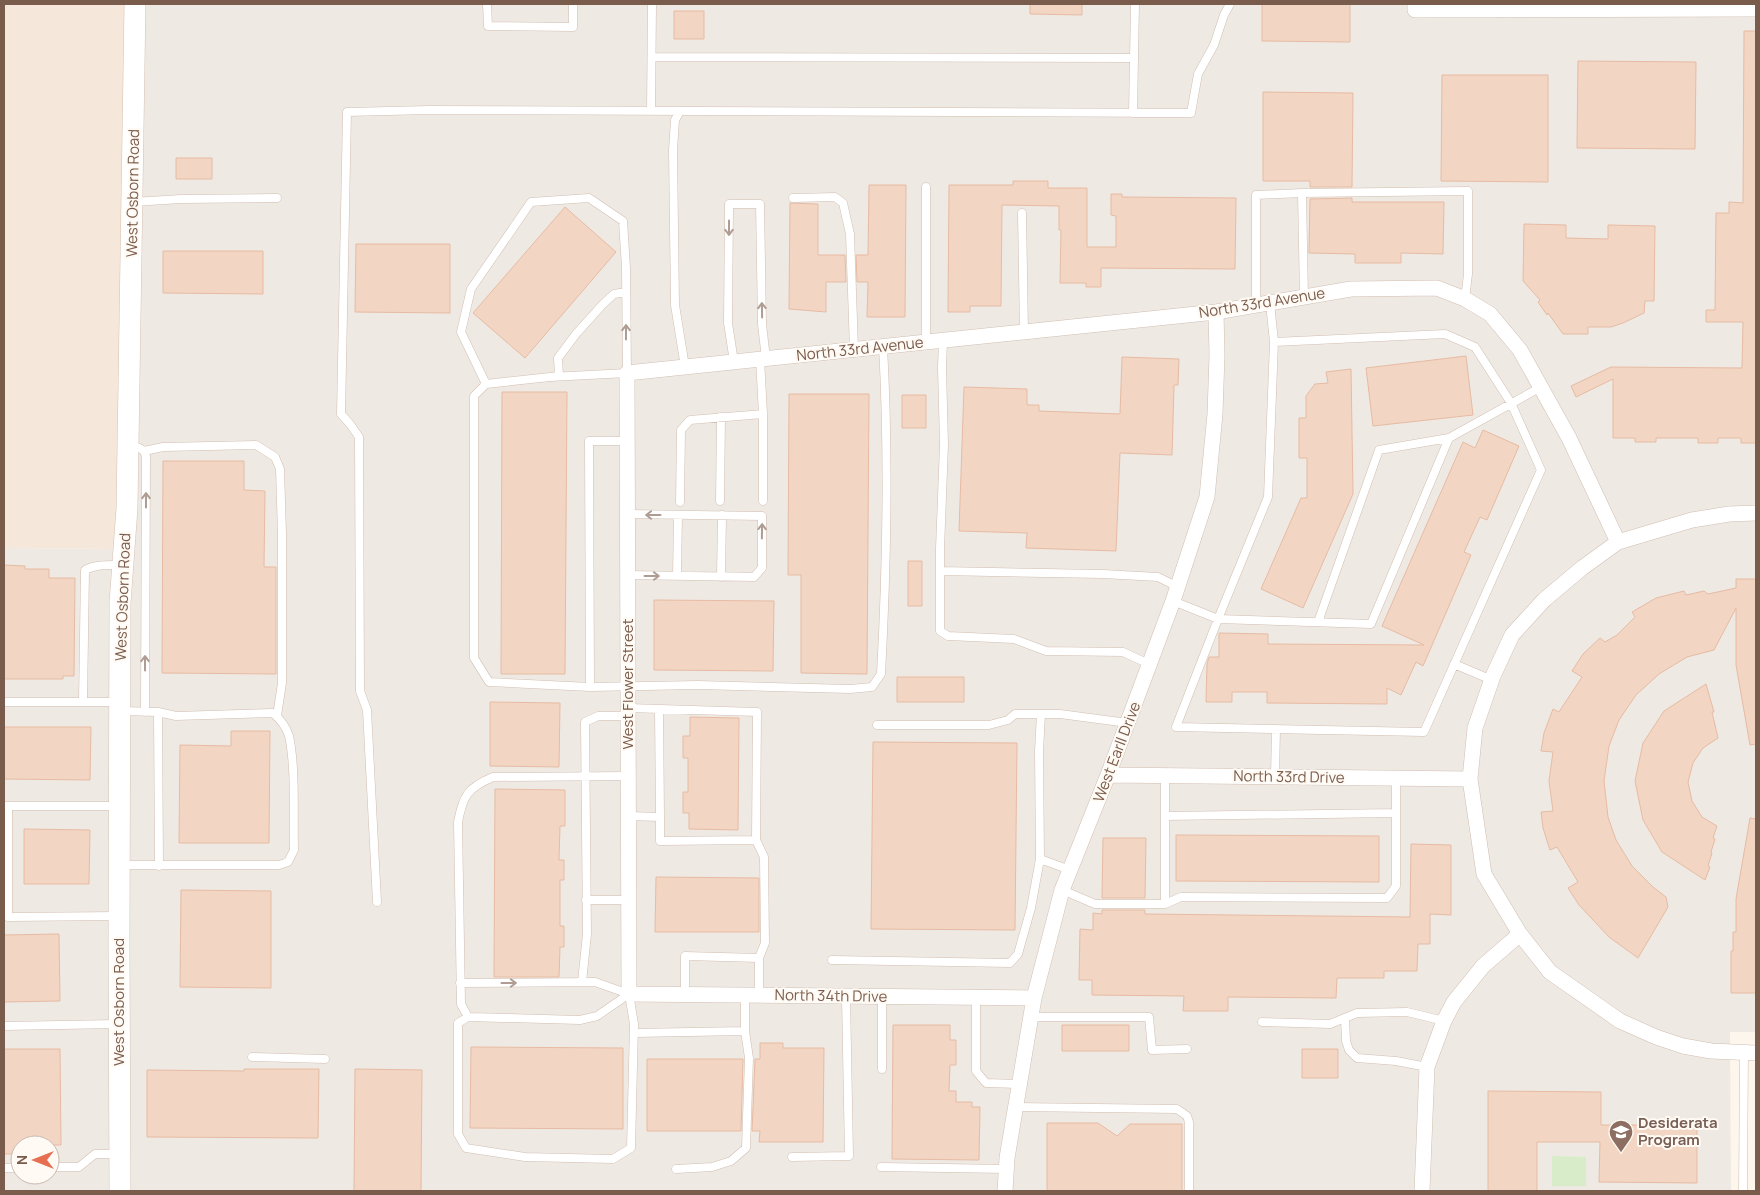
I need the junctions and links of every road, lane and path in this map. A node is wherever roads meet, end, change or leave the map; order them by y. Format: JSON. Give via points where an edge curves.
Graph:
{"nodes":[{"id":1,"x":135,"y":4,"type":"edge"},
{"id":2,"x":488,"y":4,"type":"edge"},
{"id":3,"x":573,"y":4,"type":"edge"},
{"id":4,"x":652,"y":4,"type":"edge"},
{"id":5,"x":1135,"y":4,"type":"edge"},
{"id":6,"x":1230,"y":4,"type":"edge"},
{"id":7,"x":1415,"y":7,"type":"edge"},
{"id":8,"x":1756,"y":9,"type":"edge"},
{"id":9,"x":652,"y":56,"type":"junction"},
{"id":10,"x":1134,"y":58,"type":"junction"},
{"id":11,"x":651,"y":111,"type":"junction"},
{"id":12,"x":680,"y":111,"type":"junction"},
{"id":13,"x":1133,"y":113,"type":"junction"},
{"id":14,"x":926,"y":187,"type":"dead end"},
{"id":15,"x":1302,"y":193,"type":"junction"},
{"id":16,"x":277,"y":198,"type":"dead end"},
{"id":17,"x":793,"y":198,"type":"dead end"},
{"id":18,"x":133,"y":202,"type":"junction"},
{"id":19,"x":1022,"y":213,"type":"dead end"},
{"id":20,"x":626,"y":292,"type":"junction"},
{"id":21,"x":1304,"y":297,"type":"junction"},
{"id":22,"x":1465,"y":300,"type":"junction"},
{"id":23,"x":1263,"y":304,"type":"junction"},
{"id":24,"x":1216,"y":312,"type":"junction"},
{"id":25,"x":1024,"y":332,"type":"junction"},
{"id":26,"x":943,"y":340,"type":"junction"},
{"id":27,"x":926,"y":342,"type":"junction"},
{"id":28,"x":1274,"y":342,"type":"junction"},
{"id":29,"x":883,"y":346,"type":"junction"},
{"id":30,"x":854,"y":350,"type":"junction"},
{"id":31,"x":763,"y":359,"type":"junction"},
{"id":32,"x":734,"y":362,"type":"junction"},
{"id":33,"x":685,"y":367,"type":"junction"},
{"id":34,"x":626,"y":373,"type":"junction"},
{"id":35,"x":559,"y":376,"type":"junction"},
{"id":36,"x":486,"y":384,"type":"junction"},
{"id":37,"x":1541,"y":388,"type":"junction"},
{"id":38,"x":1511,"y":403,"type":"junction"},
{"id":39,"x":763,"y":414,"type":"junction"},
{"id":40,"x":721,"y":417,"type":"junction"},
{"id":41,"x":1449,"y":438,"type":"junction"},
{"id":42,"x":627,"y":441,"type":"junction"},
{"id":43,"x":136,"y":448,"type":"junction"},
{"id":44,"x":720,"y":501,"type":"dead end"},
{"id":45,"x":763,"y":501,"type":"dead end"},
{"id":46,"x":680,"y":502,"type":"dead end"},
{"id":47,"x":1756,"y":513,"type":"edge"},
{"id":48,"x":627,"y":514,"type":"junction"},
{"id":49,"x":678,"y":515,"type":"junction"},
{"id":50,"x":722,"y":516,"type":"junction"},
{"id":51,"x":1618,"y":542,"type":"junction"},
{"id":52,"x":122,"y":565,"type":"junction"},
{"id":53,"x":940,"y":571,"type":"junction"},
{"id":54,"x":628,"y":576,"type":"junction"},
{"id":55,"x":678,"y":576,"type":"junction"},
{"id":56,"x":721,"y":577,"type":"junction"},
{"id":57,"x":1176,"y":594,"type":"junction"},
{"id":58,"x":1218,"y":618,"type":"junction"},
{"id":59,"x":1318,"y":622,"type":"junction"},
{"id":60,"x":1150,"y":664,"type":"junction"},
{"id":61,"x":1454,"y":664,"type":"junction"},
{"id":62,"x":1492,"y":680,"type":"junction"},
{"id":63,"x":628,"y":686,"type":"junction"},
{"id":64,"x":590,"y":688,"type":"junction"},
{"id":65,"x":4,"y":702,"type":"edge"},
{"id":66,"x":83,"y":702,"type":"junction"},
{"id":67,"x":119,"y":707,"type":"junction"},
{"id":68,"x":659,"y":709,"type":"junction"},
{"id":69,"x":145,"y":712,"type":"junction"},
{"id":70,"x":158,"y":712,"type":"junction"},
{"id":71,"x":628,"y":712,"type":"junction"},
{"id":72,"x":1041,"y":714,"type":"junction"},
{"id":73,"x":277,"y":716,"type":"junction"},
{"id":74,"x":1128,"y":723,"type":"junction"},
{"id":75,"x":877,"y":725,"type":"dead end"},
{"id":76,"x":1276,"y":729,"type":"junction"},
{"id":77,"x":1108,"y":775,"type":"junction"},
{"id":78,"x":586,"y":776,"type":"junction"},
{"id":79,"x":628,"y":776,"type":"junction"},
{"id":80,"x":1165,"y":776,"type":"junction"},
{"id":81,"x":1275,"y":777,"type":"junction"},
{"id":82,"x":1396,"y":779,"type":"junction"},
{"id":83,"x":1470,"y":779,"type":"junction"},
{"id":84,"x":6,"y":806,"type":"edge"},
{"id":85,"x":119,"y":806,"type":"junction"},
{"id":86,"x":1396,"y":814,"type":"junction"},
{"id":87,"x":628,"y":816,"type":"junction"},
{"id":88,"x":660,"y":816,"type":"junction"},
{"id":89,"x":1165,"y":816,"type":"junction"},
{"id":90,"x":756,"y":840,"type":"junction"},
{"id":91,"x":1040,"y":859,"type":"junction"},
{"id":92,"x":119,"y":865,"type":"junction"},
{"id":93,"x":159,"y":866,"type":"junction"},
{"id":94,"x":1070,"y":870,"type":"junction"},
{"id":95,"x":1062,"y":890,"type":"junction"},
{"id":96,"x":586,"y":900,"type":"junction"},
{"id":97,"x":628,"y":900,"type":"junction"},
{"id":98,"x":377,"y":902,"type":"dead end"},
{"id":99,"x":1165,"y":904,"type":"junction"},
{"id":100,"x":119,"y":916,"type":"junction"},
{"id":101,"x":1520,"y":934,"type":"junction"},
{"id":102,"x":759,"y":958,"type":"junction"},
{"id":103,"x":832,"y":960,"type":"dead end"},
{"id":104,"x":582,"y":982,"type":"junction"},
{"id":105,"x":460,"y":983,"type":"junction"},
{"id":106,"x":629,"y":994,"type":"junction"},
{"id":107,"x":686,"y":995,"type":"junction"},
{"id":108,"x":752,"y":996,"type":"junction"},
{"id":109,"x":846,"y":997,"type":"junction"},
{"id":110,"x":882,"y":997,"type":"junction"},
{"id":111,"x":976,"y":998,"type":"junction"},
{"id":112,"x":1034,"y":998,"type":"junction"},
{"id":113,"x":468,"y":1017,"type":"junction"},
{"id":114,"x":1031,"y":1017,"type":"junction"},
{"id":115,"x":1345,"y":1018,"type":"junction"},
{"id":116,"x":1444,"y":1021,"type":"junction"},
{"id":117,"x":1262,"y":1022,"type":"dead end"},
{"id":118,"x":119,"y":1024,"type":"junction"},
{"id":119,"x":4,"y":1026,"type":"edge"},
{"id":120,"x":745,"y":1031,"type":"junction"},
{"id":121,"x":634,"y":1033,"type":"junction"},
{"id":122,"x":1187,"y":1049,"type":"dead end"},
{"id":123,"x":1750,"y":1053,"type":"edge"},
{"id":124,"x":252,"y":1057,"type":"dead end"},
{"id":125,"x":325,"y":1059,"type":"dead end"},
{"id":126,"x":1428,"y":1067,"type":"junction"},
{"id":127,"x":882,"y":1069,"type":"dead end"},
{"id":128,"x":1020,"y":1084,"type":"junction"},
{"id":129,"x":1016,"y":1107,"type":"junction"},
{"id":130,"x":120,"y":1154,"type":"junction"},
{"id":131,"x":792,"y":1157,"type":"dead end"},
{"id":132,"x":60,"y":1167,"type":"edge"},
{"id":133,"x":881,"y":1167,"type":"dead end"},
{"id":134,"x":676,"y":1169,"type":"dead end"},
{"id":135,"x":1007,"y":1169,"type":"junction"},
{"id":136,"x":120,"y":1191,"type":"edge"},
{"id":137,"x":1005,"y":1191,"type":"edge"},
{"id":138,"x":1189,"y":1191,"type":"edge"},
{"id":139,"x":1422,"y":1191,"type":"edge"},
{"id":140,"x":1743,"y":1191,"type":"edge"}],
"edges":[{"from":1,"to":18,"type":"street","name":"West Osborn Road"},
{"from":2,"to":3,"type":"lane","via":[[488,26],[573,27]]},
{"from":4,"to":9,"type":"lane"},
{"from":5,"to":10,"type":"lane"},
{"from":6,"to":13,"type":"lane","via":[[1198,74],[1191,113]]},
{"from":7,"to":8,"type":"street"},
{"from":9,"to":10,"type":"lane"},
{"from":9,"to":11,"type":"lane"},
{"from":10,"to":13,"type":"lane"},
{"from":11,"to":12,"type":"lane"},
{"from":11,"to":98,"type":"lane","via":[[347,112],[341,414],[359,437],[360,691],[367,710]]},
{"from":12,"to":13,"type":"lane"},
{"from":12,"to":33,"type":"lane","via":[[675,120],[673,150],[675,304]]},
{"from":14,"to":27,"type":"lane"},
{"from":15,"to":21,"type":"lane"},
{"from":15,"to":22,"type":"lane","via":[[1468,191]]},
{"from":15,"to":23,"type":"lane","via":[[1256,195]]},
{"from":16,"to":18,"type":"lane"},
{"from":17,"to":30,"type":"lane","via":[[835,197],[843,203],[850,234]]},
{"from":18,"to":43,"type":"street","name":"West Osborn Road"},
{"from":19,"to":25,"type":"lane"},
{"from":34,"to":20,"type":"lane","one_way":true},
{"from":20,"to":35,"type":"lane","via":[[614,294],[576,334],[558,358]]},
{"from":20,"to":36,"type":"lane","via":[[623,221],[589,198],[531,202],[471,289],[461,332]]},
{"from":21,"to":22,"type":"street","name":"North 33rd Avenue","via":[[1351,290],[1437,288]]},
{"from":21,"to":23,"type":"street","name":"North 33rd Avenue"},
{"from":22,"to":37,"type":"street","name":"North 33rd Avenue","via":[[1490,314],[1520,350]]},
{"from":23,"to":24,"type":"street","name":"North 33rd Avenue"},
{"from":23,"to":28,"type":"lane"},
{"from":24,"to":25,"type":"street","name":"North 33rd Avenue"},
{"from":24,"to":57,"type":"street","name":"West Earll Drive","via":[[1216,414],[1207,497]]},
{"from":25,"to":26,"type":"street","name":"North 33rd Avenue"},
{"from":26,"to":27,"type":"street","name":"North 33rd Avenue"},
{"from":26,"to":53,"type":"lane"},
{"from":27,"to":29,"type":"street","name":"North 33rd Avenue"},
{"from":28,"to":38,"type":"lane","via":[[1445,334],[1476,347]]},
{"from":28,"to":58,"type":"lane","via":[[1268,497]]},
{"from":29,"to":30,"type":"street","name":"North 33rd Avenue"},
{"from":29,"to":63,"type":"lane","via":[[887,563],[882,674],[872,687],[850,689]]},
{"from":30,"to":31,"type":"street","name":"North 33rd Avenue"},
{"from":31,"to":32,"type":"street","name":"North 33rd Avenue"},
{"from":31,"to":32,"type":"lane","one_way":true,"via":[[760,204],[729,204],[728,323]]},
{"from":31,"to":39,"type":"lane"},
{"from":32,"to":33,"type":"street","name":"North 33rd Avenue"},
{"from":33,"to":34,"type":"street","name":"North 33rd Avenue"},
{"from":34,"to":35,"type":"lane"},
{"from":34,"to":42,"type":"street","name":"West Flower Street"},
{"from":35,"to":36,"type":"lane"},
{"from":36,"to":64,"type":"lane","via":[[474,396],[474,658],[490,682]]},
{"from":37,"to":38,"type":"lane"},
{"from":37,"to":51,"type":"street","name":"North 33rd Avenue","via":[[1569,438]]},
{"from":38,"to":41,"type":"lane"},
{"from":38,"to":61,"type":"lane","via":[[1541,470]]},
{"from":39,"to":40,"type":"lane"},
{"from":39,"to":45,"type":"lane"},
{"from":40,"to":44,"type":"lane"},
{"from":40,"to":46,"type":"lane","via":[[690,420],[681,430]]},
{"from":41,"to":59,"type":"lane","via":[[1379,450]]},
{"from":41,"to":59,"type":"lane","via":[[1371,624]]},
{"from":42,"to":48,"type":"street","name":"West Flower Street"},
{"from":42,"to":64,"type":"lane","via":[[589,441]]},
{"from":43,"to":52,"type":"street","name":"West Osborn Road"},
{"from":69,"to":43,"type":"lane","one_way":true,"via":[[146,456]]},
{"from":43,"to":73,"type":"lane","via":[[256,445],[275,457],[280,469],[282,534],[282,683]]},
{"from":47,"to":51,"type":"street","via":[[1692,520]]},
{"from":49,"to":48,"type":"lane","one_way":true},
{"from":48,"to":54,"type":"street","name":"West Flower Street"},
{"from":49,"to":50,"type":"lane"},
{"from":49,"to":55,"type":"lane"},
{"from":50,"to":56,"type":"lane"},
{"from":56,"to":50,"type":"lane","one_way":true,"via":[[754,577],[762,568],[762,516]]},
{"from":51,"to":62,"type":"street","via":[[1544,600],[1518,628]]},
{"from":52,"to":66,"type":"lane","via":[[103,565],[85,570]]},
{"from":52,"to":67,"type":"street","name":"West Osborn Road"},
{"from":53,"to":57,"type":"lane","via":[[1158,577]]},
{"from":53,"to":60,"type":"lane","via":[[940,630],[948,636],[1014,639],[1046,651],[1123,652]]},
{"from":54,"to":55,"type":"lane","one_way":true},
{"from":54,"to":63,"type":"street","name":"West Flower Street"},
{"from":55,"to":56,"type":"lane"},
{"from":57,"to":58,"type":"lane"},
{"from":57,"to":60,"type":"street","name":"West Earll Drive"},
{"from":58,"to":59,"type":"lane"},
{"from":58,"to":76,"type":"lane","via":[[1176,728]]},
{"from":60,"to":74,"type":"street","name":"West Earll Drive"},
{"from":61,"to":62,"type":"lane"},
{"from":61,"to":76,"type":"lane","via":[[1424,732]]},
{"from":62,"to":83,"type":"street","via":[[1474,728]]},
{"from":63,"to":64,"type":"lane"},
{"from":63,"to":71,"type":"street","name":"West Flower Street"},
{"from":65,"to":66,"type":"lane"},
{"from":66,"to":67,"type":"lane"},
{"from":67,"to":69,"type":"lane"},
{"from":67,"to":85,"type":"street","name":"West Osborn Road"},
{"from":68,"to":71,"type":"lane"},
{"from":68,"to":88,"type":"lane"},
{"from":68,"to":90,"type":"lane","via":[[757,712]]},
{"from":69,"to":70,"type":"lane"},
{"from":70,"to":73,"type":"lane","via":[[176,716],[273,713]]},
{"from":70,"to":93,"type":"lane"},
{"from":71,"to":78,"type":"lane","via":[[598,716],[584,722]]},
{"from":71,"to":79,"type":"street","name":"West Flower Street"},
{"from":72,"to":74,"type":"lane"},
{"from":72,"to":75,"type":"lane","via":[[1015,714],[1008,720],[989,726]]},
{"from":72,"to":91,"type":"lane"},
{"from":73,"to":93,"type":"lane","via":[[288,734],[292,762],[294,850],[288,862],[279,865]]},
{"from":74,"to":77,"type":"street","name":"West Earll Drive"},
{"from":76,"to":81,"type":"lane"},
{"from":77,"to":80,"type":"street","name":"North 33rd Drive"},
{"from":77,"to":94,"type":"street","name":"West Earll Drive"},
{"from":78,"to":79,"type":"lane"},
{"from":78,"to":96,"type":"lane"},
{"from":78,"to":105,"type":"lane","via":[[493,777],[476,784],[465,797],[458,822]]},
{"from":79,"to":87,"type":"street","name":"West Flower Street"},
{"from":80,"to":81,"type":"street","name":"North 33rd Drive"},
{"from":80,"to":89,"type":"lane"},
{"from":81,"to":82,"type":"street","name":"North 33rd Drive"},
{"from":82,"to":83,"type":"street","name":"North 33rd Drive"},
{"from":82,"to":86,"type":"lane"},
{"from":83,"to":101,"type":"street","via":[[1484,874]]},
{"from":84,"to":85,"type":"lane"},
{"from":84,"to":100,"type":"lane","via":[[8,917]]},
{"from":85,"to":92,"type":"street","name":"West Osborn Road"},
{"from":86,"to":89,"type":"lane"},
{"from":86,"to":99,"type":"lane","via":[[1396,886],[1387,898],[1182,897]]},
{"from":87,"to":88,"type":"lane"},
{"from":87,"to":97,"type":"street","name":"West Flower Street"},
{"from":88,"to":90,"type":"lane","via":[[660,841]]},
{"from":89,"to":99,"type":"lane"},
{"from":90,"to":102,"type":"lane","via":[[764,857],[765,942]]},
{"from":91,"to":94,"type":"lane"},
{"from":91,"to":103,"type":"lane","via":[[1018,954],[1010,963]]},
{"from":92,"to":93,"type":"lane"},
{"from":92,"to":100,"type":"street","name":"West Osborn Road"},
{"from":94,"to":95,"type":"street","name":"West Earll Drive"},
{"from":95,"to":99,"type":"lane","via":[[1095,904]]},
{"from":95,"to":112,"type":"street","name":"West Earll Drive"},
{"from":96,"to":97,"type":"lane"},
{"from":96,"to":104,"type":"lane"},
{"from":97,"to":106,"type":"street","name":"West Flower Street"},
{"from":100,"to":118,"type":"street","name":"West Osborn Road"},
{"from":101,"to":116,"type":"street","via":[[1484,966],[1454,1002]]},
{"from":101,"to":123,"type":"street","via":[[1550,972],[1620,1021],[1656,1038],[1683,1046],[1716,1052]]},
{"from":102,"to":107,"type":"lane","via":[[685,956]]},
{"from":102,"to":108,"type":"lane"},
{"from":105,"to":104,"type":"lane","one_way":true},
{"from":104,"to":106,"type":"lane","via":[[594,982]]},
{"from":105,"to":113,"type":"lane","via":[[461,1004]]},
{"from":106,"to":107,"type":"street","name":"North 34th Drive"},
{"from":106,"to":113,"type":"lane","via":[[597,1016],[580,1020]]},
{"from":106,"to":121,"type":"lane"},
{"from":107,"to":108,"type":"street","name":"North 34th Drive"},
{"from":108,"to":109,"type":"street","name":"North 34th Drive"},
{"from":108,"to":120,"type":"lane"},
{"from":109,"to":110,"type":"street","name":"North 34th Drive"},
{"from":109,"to":131,"type":"lane","via":[[849,1156]]},
{"from":110,"to":111,"type":"street","name":"North 34th Drive"},
{"from":110,"to":127,"type":"lane"},
{"from":111,"to":112,"type":"street","name":"North 34th Drive"},
{"from":111,"to":128,"type":"lane","via":[[976,1071],[986,1083]]},
{"from":112,"to":114,"type":"street","name":"West Earll Drive"},
{"from":113,"to":121,"type":"lane","via":[[458,1023],[458,1134],[466,1148],[525,1157],[613,1159],[631,1148]]},
{"from":114,"to":122,"type":"lane","via":[[1149,1017],[1152,1050]]},
{"from":114,"to":128,"type":"street","name":"West Earll Drive"},
{"from":115,"to":116,"type":"lane","via":[[1357,1014],[1407,1012]]},
{"from":115,"to":117,"type":"lane","via":[[1330,1024]]},
{"from":115,"to":126,"type":"lane","via":[[1346,1041],[1357,1058]]},
{"from":116,"to":126,"type":"street"},
{"from":118,"to":119,"type":"lane"},
{"from":118,"to":130,"type":"street","name":"West Osborn Road"},
{"from":120,"to":121,"type":"lane"},
{"from":120,"to":134,"type":"lane","via":[[748,1058],[746,1148],[731,1161],[712,1167]]},
{"from":123,"to":140,"type":"lane"},
{"from":124,"to":125,"type":"lane"},
{"from":126,"to":139,"type":"street"},
{"from":128,"to":129,"type":"street","name":"West Earll Drive"},
{"from":129,"to":135,"type":"street","name":"West Earll Drive"},
{"from":129,"to":138,"type":"lane","via":[[1177,1109],[1187,1116],[1189,1122]]},
{"from":130,"to":132,"type":"lane","via":[[95,1154],[79,1167]]},
{"from":130,"to":136,"type":"street","name":"West Osborn Road"},
{"from":133,"to":135,"type":"lane"},
{"from":135,"to":137,"type":"street","name":"West Earll Drive"}]}
